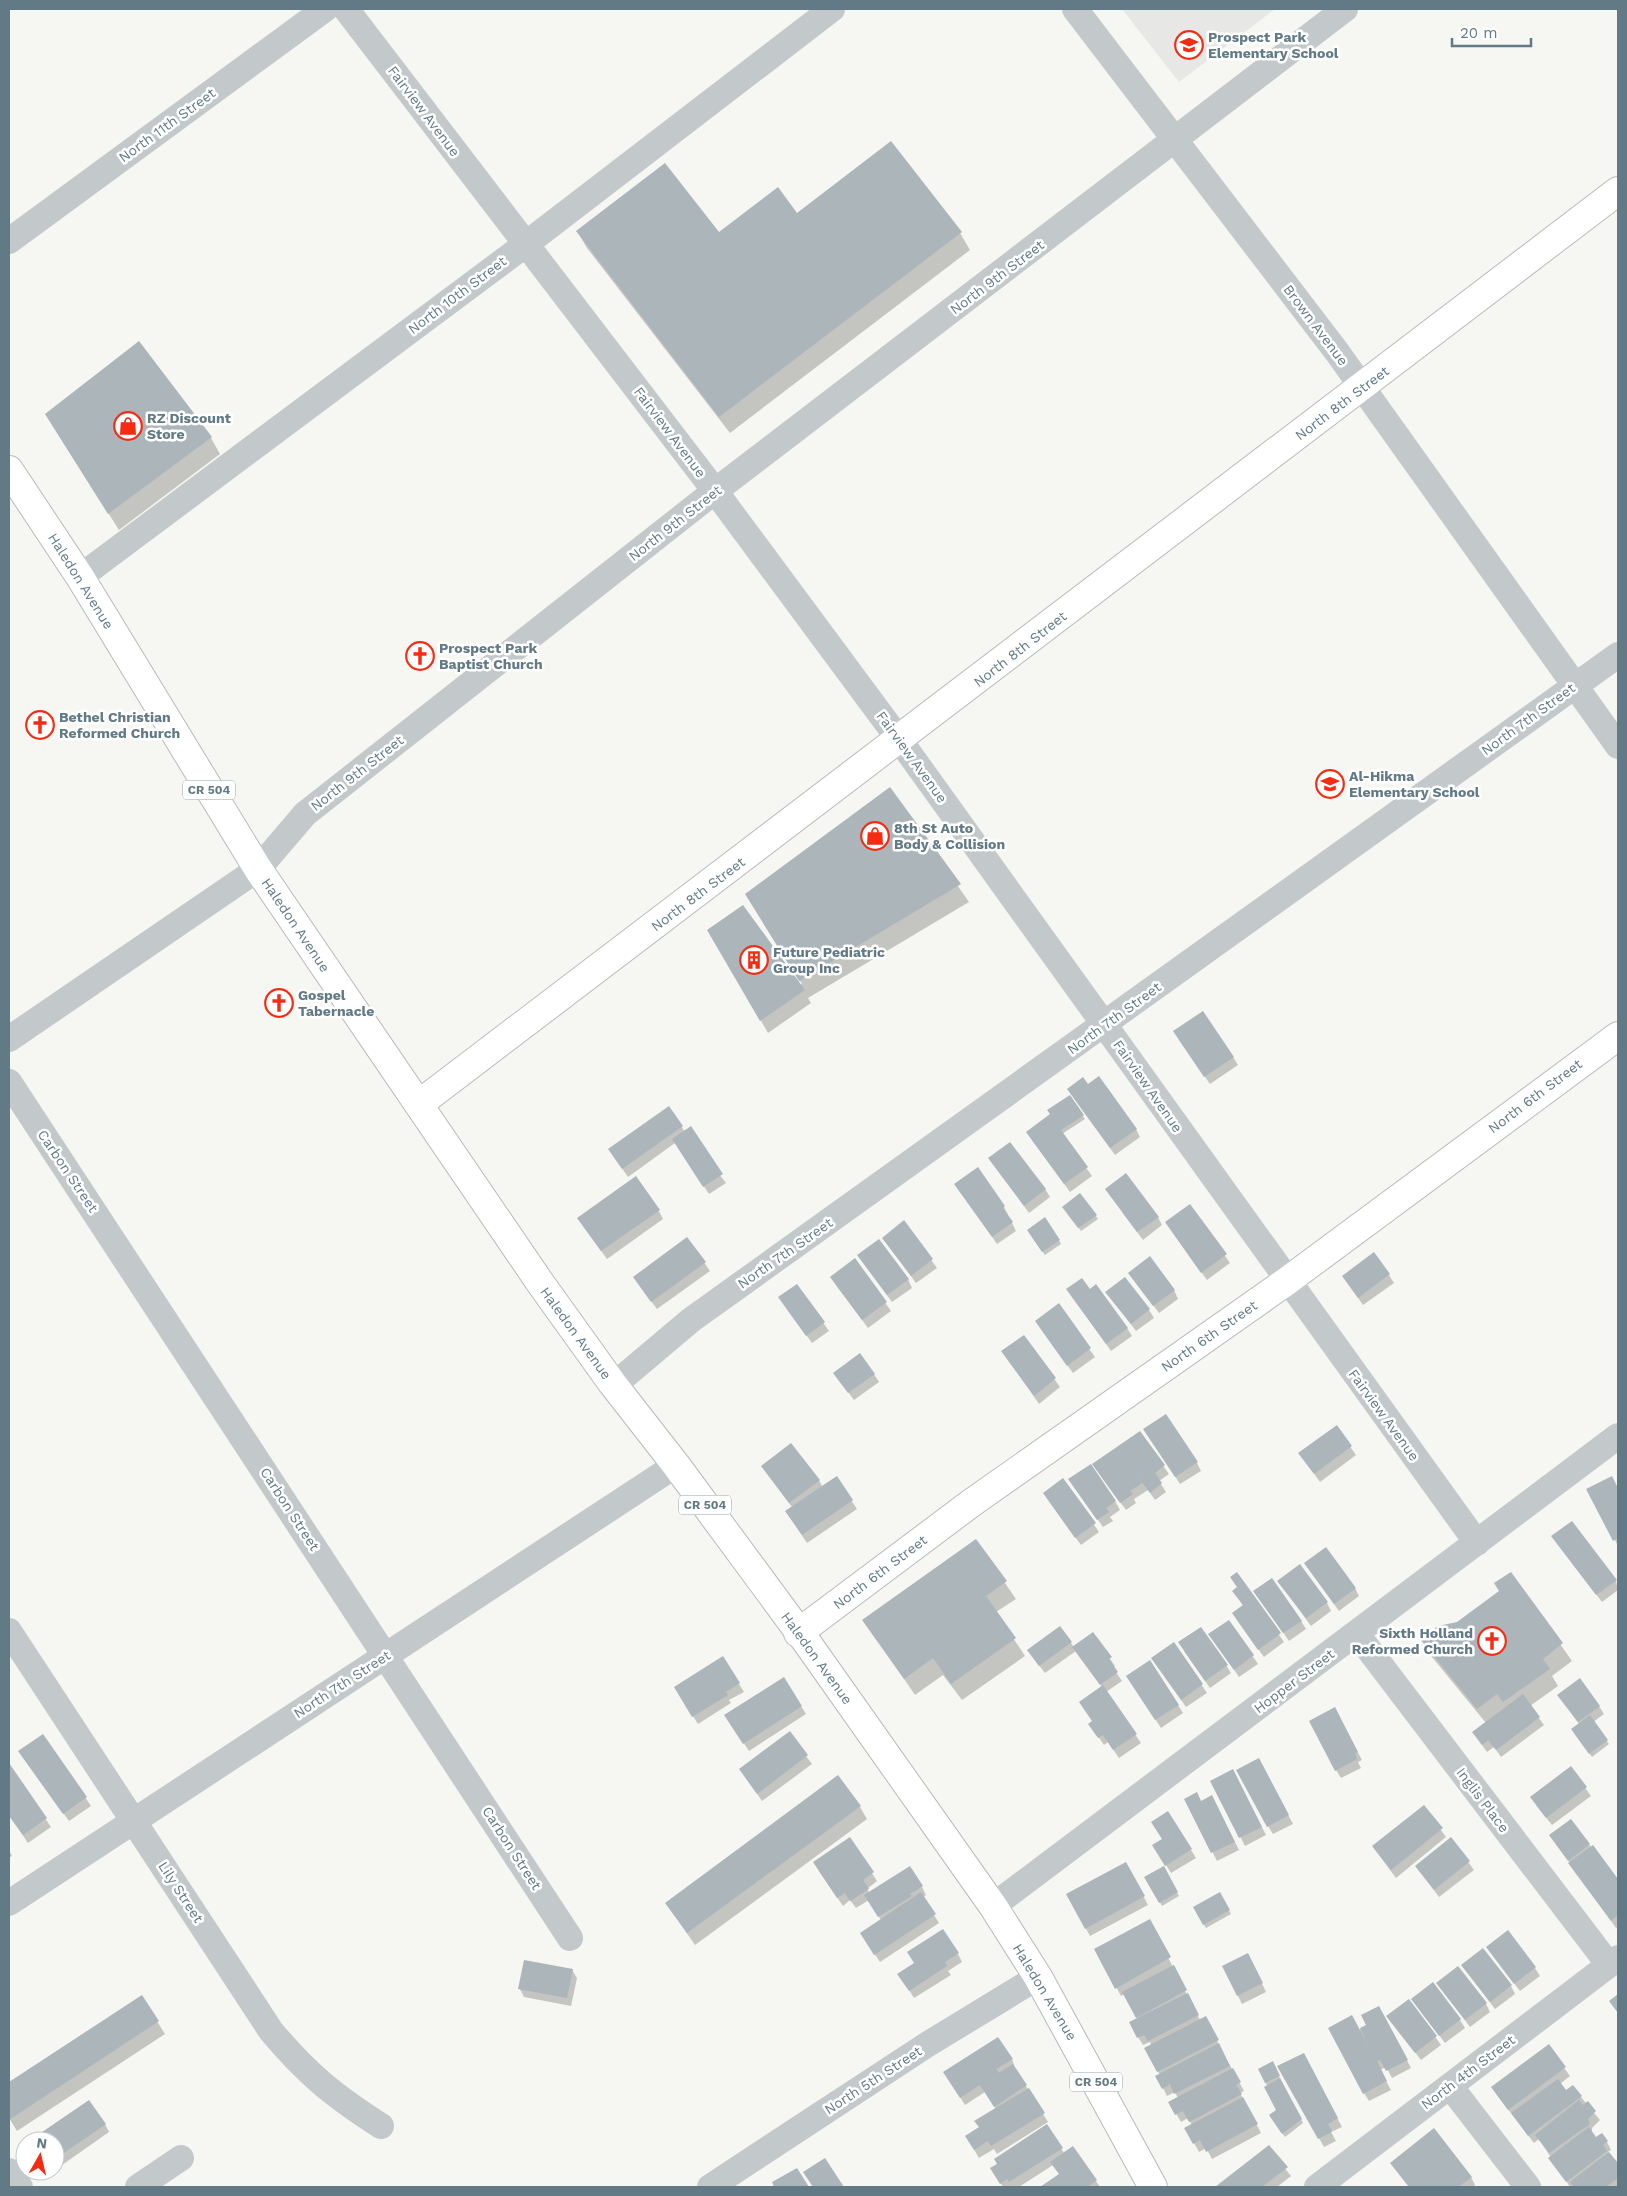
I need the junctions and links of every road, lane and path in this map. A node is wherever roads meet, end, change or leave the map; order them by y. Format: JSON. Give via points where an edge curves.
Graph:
{"nodes":[{"id":1,"x":325,"y":9,"type":"edge"},
{"id":2,"x":346,"y":9,"type":"edge"},
{"id":3,"x":832,"y":9,"type":"edge"},
{"id":4,"x":1075,"y":9,"type":"edge"},
{"id":5,"x":1345,"y":9,"type":"edge"},
{"id":6,"x":1176,"y":139,"type":"junction"},
{"id":7,"x":1618,"y":191,"type":"edge"},
{"id":8,"x":9,"y":241,"type":"edge"},
{"id":9,"x":526,"y":244,"type":"junction"},
{"id":10,"x":1362,"y":388,"type":"junction"},
{"id":11,"x":9,"y":470,"type":"edge"},
{"id":12,"x":714,"y":491,"type":"junction"},
{"id":13,"x":80,"y":577,"type":"junction"},
{"id":14,"x":1618,"y":654,"type":"edge"},
{"id":15,"x":1575,"y":686,"type":"junction"},
{"id":16,"x":901,"y":742,"type":"junction"},
{"id":17,"x":1618,"y":746,"type":"edge"},
{"id":18,"x":258,"y":869,"type":"junction"},
{"id":19,"x":1104,"y":1025,"type":"junction"},
{"id":20,"x":1618,"y":1036,"type":"edge"},
{"id":21,"x":9,"y":1039,"type":"edge"},
{"id":22,"x":9,"y":1082,"type":"edge"},
{"id":23,"x":419,"y":1104,"type":"junction"},
{"id":24,"x":1287,"y":1281,"type":"junction"},
{"id":25,"x":614,"y":1385,"type":"junction"},
{"id":26,"x":1618,"y":1436,"type":"edge"},
{"id":27,"x":676,"y":1465,"type":"junction"},
{"id":28,"x":1477,"y":1543,"type":"junction"},
{"id":29,"x":9,"y":1631,"type":"edge"},
{"id":30,"x":798,"y":1633,"type":"junction"},
{"id":31,"x":1357,"y":1634,"type":"junction"},
{"id":32,"x":386,"y":1655,"type":"junction"},
{"id":33,"x":134,"y":1820,"type":"junction"},
{"id":34,"x":9,"y":1902,"type":"edge"},
{"id":35,"x":993,"y":1906,"type":"junction"},
{"id":36,"x":570,"y":1938,"type":"dead end"},
{"id":37,"x":1613,"y":1961,"type":"edge"},
{"id":38,"x":1038,"y":1977,"type":"junction"},
{"id":39,"x":1450,"y":2086,"type":"junction"},
{"id":40,"x":381,"y":2126,"type":"dead end"},
{"id":41,"x":181,"y":2158,"type":"dead end"},
{"id":42,"x":9,"y":2171,"type":"edge"},
{"id":43,"x":20,"y":2187,"type":"edge"},
{"id":44,"x":138,"y":2187,"type":"edge"},
{"id":45,"x":710,"y":2187,"type":"edge"},
{"id":46,"x":1153,"y":2187,"type":"edge"},
{"id":47,"x":1317,"y":2187,"type":"edge"},
{"id":48,"x":1528,"y":2187,"type":"edge"}],
"edges":[{"from":1,"to":8,"type":"street","name":"North 11th Street"},
{"from":2,"to":9,"type":"street","name":"Fairview Avenue"},
{"from":3,"to":9,"type":"street","name":"North 10th Street"},
{"from":4,"to":6,"type":"street","name":"Brown Avenue"},
{"from":5,"to":6,"type":"street","name":"North 9th Street"},
{"from":6,"to":10,"type":"street","name":"Brown Avenue"},
{"from":6,"to":12,"type":"street","name":"North 9th Street"},
{"from":7,"to":10,"type":"main road","name":"North 8th Street"},
{"from":9,"to":12,"type":"street","name":"Fairview Avenue"},
{"from":9,"to":13,"type":"street","name":"North 10th Street"},
{"from":10,"to":15,"type":"street","name":"Brown Avenue"},
{"from":10,"to":16,"type":"main road","name":"North 8th Street"},
{"from":11,"to":13,"type":"main road","name":"Haledon Avenue","number":"CR 504"},
{"from":12,"to":16,"type":"street","name":"Fairview Avenue"},
{"from":12,"to":18,"type":"street","name":"North 9th Street","via":[[305,814]]},
{"from":13,"to":18,"type":"main road","name":"Haledon Avenue","number":"CR 504"},
{"from":14,"to":15,"type":"street","name":"North 7th Street"},
{"from":15,"to":17,"type":"street","name":"Brown Avenue"},
{"from":15,"to":19,"type":"street","name":"North 7th Street"},
{"from":16,"to":19,"type":"street","name":"Fairview Avenue"},
{"from":16,"to":23,"type":"main road","name":"North 8th Street"},
{"from":18,"to":21,"type":"street","name":"North 9th Street"},
{"from":18,"to":23,"type":"main road","name":"Haledon Avenue","number":"CR 504"},
{"from":19,"to":24,"type":"street","name":"Fairview Avenue"},
{"from":19,"to":25,"type":"street","name":"North 7th Street","via":[[691,1320]]},
{"from":20,"to":24,"type":"main road","name":"North 6th Street"},
{"from":22,"to":32,"type":"street","name":"Carbon Street"},
{"from":23,"to":25,"type":"main road","name":"Haledon Avenue","number":"CR 504"},
{"from":24,"to":28,"type":"street","name":"Fairview Avenue"},
{"from":24,"to":30,"type":"main road","name":"North 6th Street","via":[[970,1504]]},
{"from":25,"to":27,"type":"main road","name":"Haledon Avenue","number":"CR 504"},
{"from":26,"to":28,"type":"street","name":"Hopper Street"},
{"from":27,"to":30,"type":"main road","name":"Haledon Avenue","number":"CR 504"},
{"from":27,"to":32,"type":"street","name":"North 7th Street"},
{"from":28,"to":31,"type":"street","name":"Hopper Street"},
{"from":29,"to":33,"type":"street","name":"Lily Street"},
{"from":30,"to":35,"type":"main road","name":"Haledon Avenue","number":"CR 504"},
{"from":31,"to":35,"type":"street","name":"Hopper Street"},
{"from":31,"to":37,"type":"street","name":"Inglis Place"},
{"from":32,"to":33,"type":"street","name":"North 7th Street"},
{"from":32,"to":36,"type":"street","name":"Carbon Street"},
{"from":33,"to":34,"type":"street","name":"North 7th Street"},
{"from":33,"to":40,"type":"street","name":"Lily Street","via":[[271,2031],[317,2082]]},
{"from":35,"to":38,"type":"main road","name":"Haledon Avenue","number":"CR 504"},
{"from":37,"to":39,"type":"street","name":"North 4th Street"},
{"from":38,"to":45,"type":"street","name":"North 5th Street","via":[[928,2044]]},
{"from":38,"to":46,"type":"main road","name":"Haledon Avenue","number":"CR 504"},
{"from":39,"to":47,"type":"street","name":"North 4th Street"},
{"from":39,"to":48,"type":"street"},
{"from":41,"to":44,"type":"street"},
{"from":42,"to":43,"type":"street"}]}
